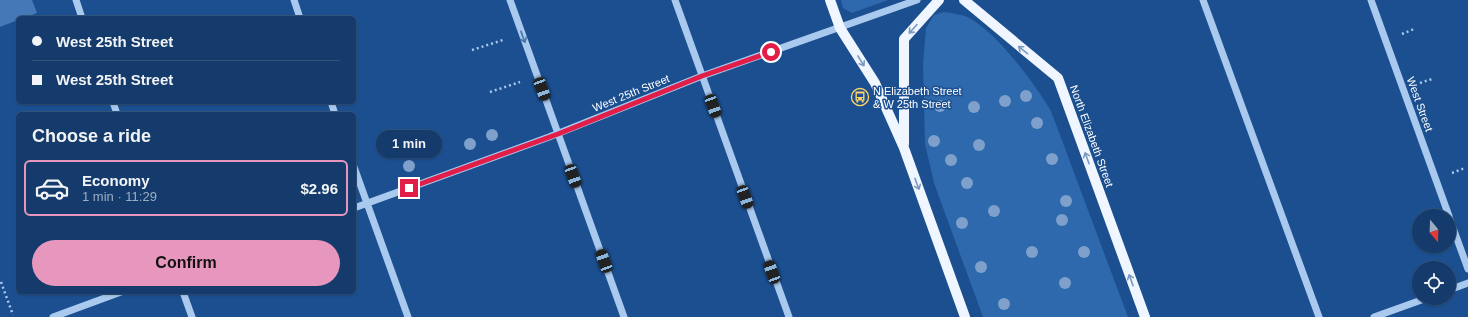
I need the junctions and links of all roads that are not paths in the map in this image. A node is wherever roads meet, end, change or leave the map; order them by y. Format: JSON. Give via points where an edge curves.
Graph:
{"nodes":[{"id":1,"x":76,"y":0,"type":"edge"},
{"id":2,"x":294,"y":0,"type":"edge"},
{"id":3,"x":510,"y":0,"type":"edge"},
{"id":4,"x":675,"y":0,"type":"edge"},
{"id":5,"x":830,"y":0,"type":"edge"},
{"id":6,"x":917,"y":0,"type":"edge"},
{"id":7,"x":939,"y":0,"type":"edge"},
{"id":8,"x":964,"y":0,"type":"edge"},
{"id":9,"x":1203,"y":0,"type":"edge"},
{"id":10,"x":1371,"y":0,"type":"edge"},
{"id":11,"x":81,"y":16,"type":"edge"},
{"id":12,"x":299,"y":16,"type":"edge"},
{"id":13,"x":840,"y":28,"type":"junction"},
{"id":14,"x":702,"y":76,"type":"junction"},
{"id":15,"x":558,"y":134,"type":"junction"},
{"id":16,"x":904,"y":148,"type":"junction"},
{"id":17,"x":356,"y":173,"type":"edge"},
{"id":18,"x":367,"y":203,"type":"junction"},
{"id":19,"x":356,"y":207,"type":"edge"},
{"id":20,"x":1446,"y":209,"type":"edge"},
{"id":21,"x":1456,"y":236,"type":"edge"},
{"id":22,"x":1468,"y":269,"type":"edge"},
{"id":23,"x":1468,"y":283,"type":"edge"},
{"id":24,"x":1456,"y":287,"type":"edge"},
{"id":25,"x":116,"y":294,"type":"edge"},
{"id":26,"x":184,"y":294,"type":"edge"},
{"id":27,"x":1412,"y":303,"type":"edge"},
{"id":28,"x":53,"y":317,"type":"edge"},
{"id":29,"x":192,"y":317,"type":"edge"},
{"id":30,"x":408,"y":317,"type":"edge"},
{"id":31,"x":624,"y":317,"type":"edge"},
{"id":32,"x":789,"y":317,"type":"edge"},
{"id":33,"x":964,"y":317,"type":"edge"},
{"id":34,"x":1145,"y":317,"type":"edge"},
{"id":35,"x":1319,"y":317,"type":"edge"},
{"id":36,"x":1374,"y":317,"type":"edge"}],
"edges":[{"from":1,"to":11,"type":"street"},
{"from":2,"to":12,"type":"street"},
{"from":3,"to":15,"type":"street","one_way":true},
{"from":4,"to":14,"type":"street"},
{"from":5,"to":13,"type":"main road"},
{"from":6,"to":13,"type":"street","name":"West 25th Street"},
{"from":7,"to":16,"type":"main road","one_way":true,"via":[[904,39]]},
{"from":34,"to":8,"type":"main road","name":"North Elizabeth Street","one_way":true,"via":[[1058,78]]},
{"from":9,"to":35,"type":"street"},
{"from":10,"to":20,"type":"street","name":"West Street"},
{"from":13,"to":14,"type":"street","name":"West 25th Street"},
{"from":13,"to":16,"type":"main road","one_way":true,"via":[[875,83]]},
{"from":14,"to":15,"type":"street","name":"West 25th Street"},
{"from":14,"to":32,"type":"street"},
{"from":15,"to":18,"type":"street","name":"West 25th Street"},
{"from":15,"to":31,"type":"street"},
{"from":16,"to":33,"type":"main road","one_way":true},
{"from":17,"to":18,"type":"street"},
{"from":18,"to":19,"type":"street","name":"West 25th Street"},
{"from":18,"to":30,"type":"street"},
{"from":21,"to":22,"type":"street","name":"West Street"},
{"from":23,"to":24,"type":"street"},
{"from":25,"to":28,"type":"street"},
{"from":26,"to":29,"type":"street"},
{"from":27,"to":36,"type":"street"}]}
